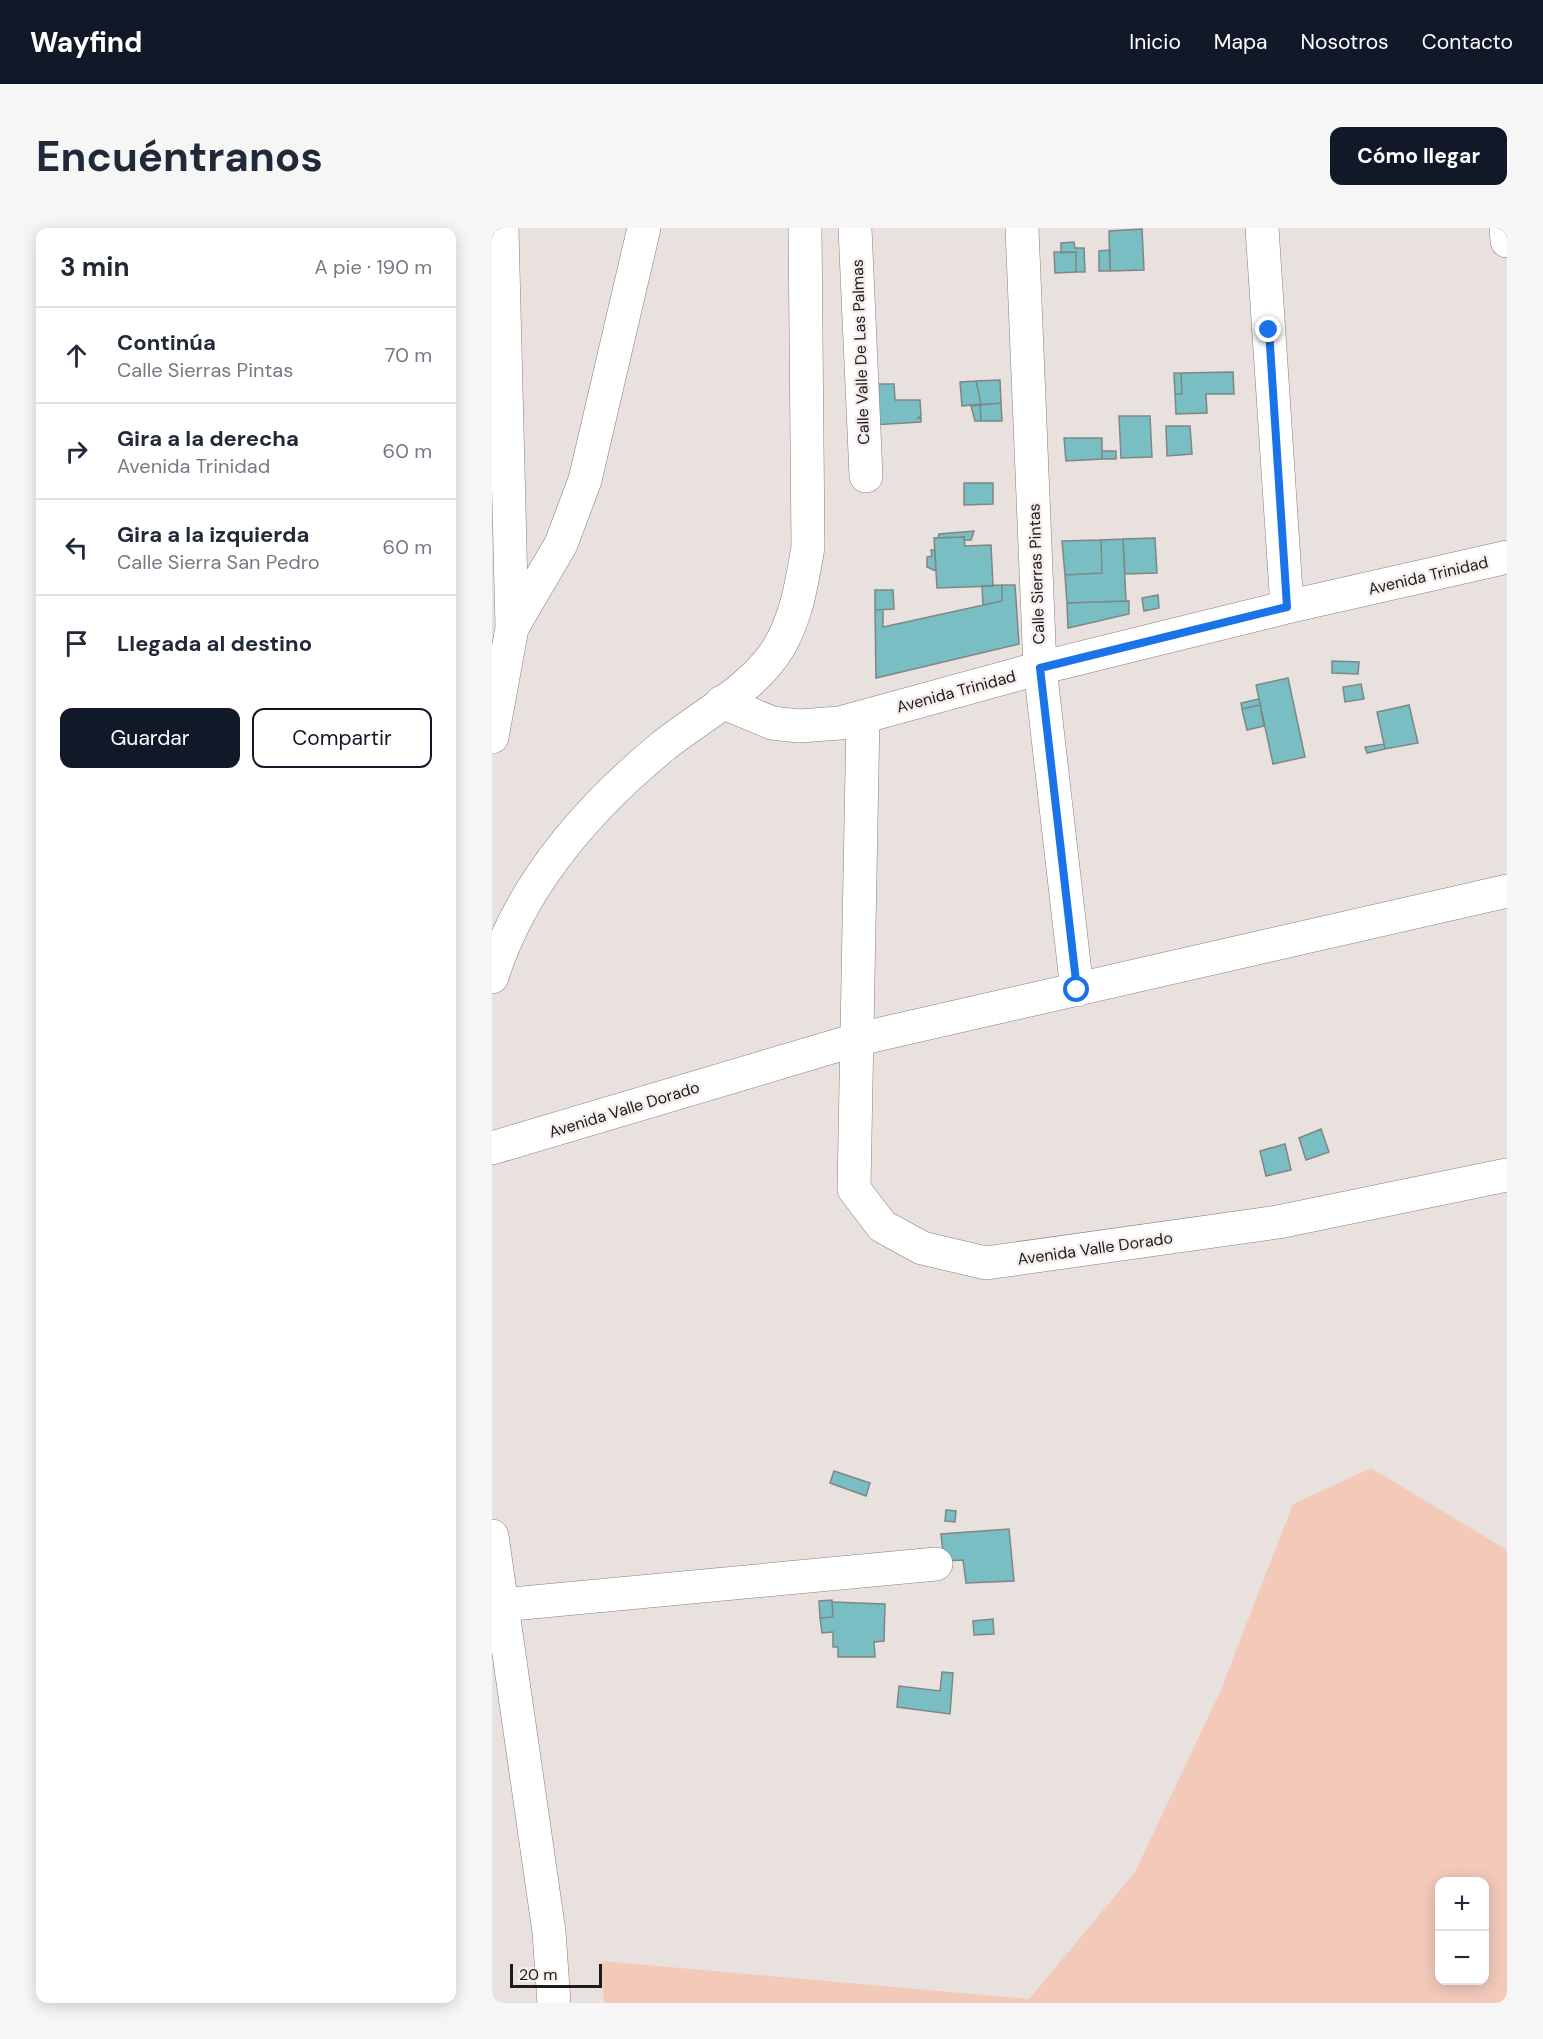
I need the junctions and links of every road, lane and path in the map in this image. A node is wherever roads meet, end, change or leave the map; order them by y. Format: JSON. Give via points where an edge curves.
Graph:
{"nodes":[{"id":1,"x":502,"y":228,"type":"edge"},
{"id":2,"x":644,"y":228,"type":"edge"},
{"id":3,"x":805,"y":228,"type":"edge"},
{"id":4,"x":855,"y":228,"type":"edge"},
{"id":5,"x":1022,"y":228,"type":"edge"},
{"id":6,"x":1262,"y":228,"type":"edge"},
{"id":7,"x":1506,"y":228,"type":"edge"},
{"id":8,"x":1507,"y":241,"type":"edge"},
{"id":9,"x":866,"y":476,"type":"dead end"},
{"id":10,"x":1507,"y":549,"type":"edge"},
{"id":11,"x":1287,"y":607,"type":"junction"},
{"id":12,"x":512,"y":628,"type":"junction"},
{"id":13,"x":1040,"y":668,"type":"junction"},
{"id":14,"x":722,"y":702,"type":"junction"},
{"id":15,"x":862,"y":717,"type":"junction"},
{"id":16,"x":492,"y":737,"type":"edge"},
{"id":17,"x":1507,"y":891,"type":"edge"},
{"id":18,"x":492,"y":977,"type":"edge"},
{"id":19,"x":1077,"y":990,"type":"junction"},
{"id":20,"x":859,"y":1039,"type":"junction"},
{"id":21,"x":492,"y":1148,"type":"edge"},
{"id":22,"x":1507,"y":1175,"type":"edge"},
{"id":23,"x":492,"y":1536,"type":"edge"},
{"id":24,"x":936,"y":1564,"type":"dead end"},
{"id":25,"x":502,"y":1605,"type":"junction"},
{"id":26,"x":554,"y":2003,"type":"edge"}],
"edges":[{"from":1,"to":12,"type":"street"},
{"from":2,"to":12,"type":"street","via":[[585,480],[561,544]]},
{"from":3,"to":14,"type":"street","via":[[808,547],[802,587],[778,648]]},
{"from":4,"to":9,"type":"street","name":"Calle Valle De Las Palmas"},
{"from":5,"to":13,"type":"street","name":"Calle Sierras Pintas"},
{"from":6,"to":11,"type":"street"},
{"from":7,"to":8,"type":"street"},
{"from":10,"to":11,"type":"street","name":"Avenida Trinidad"},
{"from":11,"to":13,"type":"street","name":"Avenida Trinidad"},
{"from":12,"to":16,"type":"street"},
{"from":13,"to":15,"type":"street","name":"Avenida Trinidad"},
{"from":13,"to":19,"type":"street","name":"Calle Sierras Pintas"},
{"from":14,"to":15,"type":"street","name":"Avenida Trinidad","via":[[772,723],[799,726]]},
{"from":14,"to":18,"type":"street","via":[[662,748],[596,808],[555,854],[502,946]]},
{"from":15,"to":20,"type":"street"},
{"from":17,"to":19,"type":"street","name":"Avenida Valle Dorado"},
{"from":19,"to":20,"type":"street","name":"Avenida Valle Dorado"},
{"from":20,"to":21,"type":"street","name":"Avenida Valle Dorado"},
{"from":20,"to":22,"type":"street","name":"Avenida Valle Dorado","via":[[854,1188],[882,1226],[922,1248],[986,1263],[1278,1221]]},
{"from":23,"to":25,"type":"street"},
{"from":24,"to":25,"type":"street"},
{"from":25,"to":26,"type":"street","via":[[549,1932]]}]}
